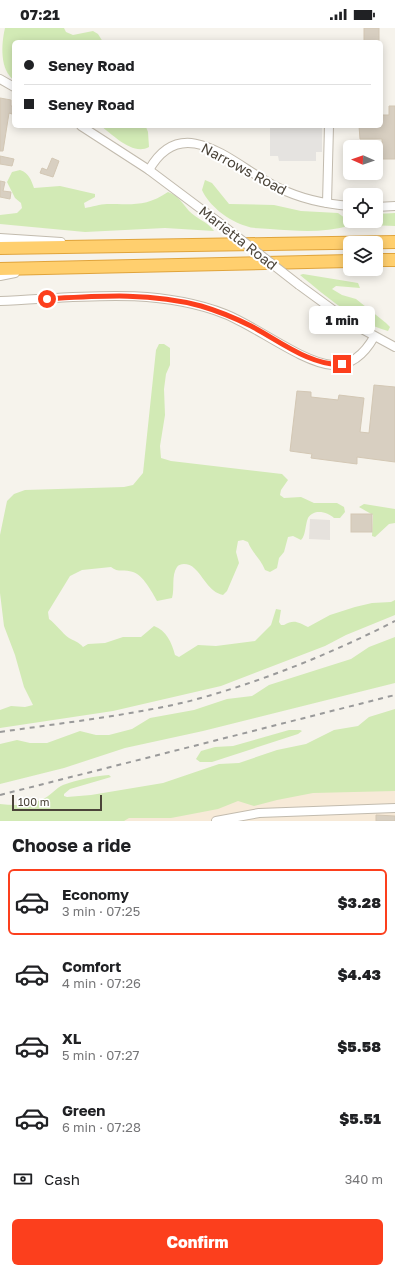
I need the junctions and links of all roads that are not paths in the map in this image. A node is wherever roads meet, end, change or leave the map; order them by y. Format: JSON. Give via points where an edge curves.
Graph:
{"nodes":[{"id":1,"x":0,"y":79,"type":"edge"},
{"id":2,"x":12,"y":86,"type":"edge"},
{"id":3,"x":84,"y":128,"type":"edge"},
{"id":4,"x":329,"y":128,"type":"edge"},
{"id":5,"x":149,"y":170,"type":"junction"},
{"id":6,"x":327,"y":203,"type":"junction"},
{"id":7,"x":343,"y":205,"type":"edge"},
{"id":8,"x":395,"y":206,"type":"edge"},
{"id":9,"x":383,"y":207,"type":"edge"},
{"id":10,"x":0,"y":238,"type":"edge"},
{"id":11,"x":395,"y":242,"type":"edge"},
{"id":12,"x":146,"y":247,"type":"junction"},
{"id":13,"x":0,"y":248,"type":"edge"},
{"id":14,"x":383,"y":260,"type":"edge"},
{"id":15,"x":395,"y":260,"type":"edge"},
{"id":16,"x":343,"y":261,"type":"edge"},
{"id":17,"x":43,"y":268,"type":"junction"},
{"id":18,"x":0,"y":269,"type":"edge"},
{"id":19,"x":0,"y":276,"type":"edge"},
{"id":20,"x":0,"y":301,"type":"edge"},
{"id":21,"x":374,"y":337,"type":"junction"},
{"id":22,"x":395,"y":347,"type":"edge"},
{"id":23,"x":395,"y":808,"type":"edge"},
{"id":24,"x":216,"y":821,"type":"edge"}],
"edges":[{"from":1,"to":2,"type":"street"},
{"from":3,"to":5,"type":"street","name":"Marietta Road"},
{"from":4,"to":6,"type":"street"},
{"from":5,"to":6,"type":"street","name":"Narrows Road","via":[[166,148],[179,143],[193,143],[210,148],[277,188],[310,200]]},
{"from":5,"to":21,"type":"street","name":"Marietta Road","bridge":true,"via":[[327,307]]},
{"from":6,"to":7,"type":"street","name":"Narrows Road"},
{"from":8,"to":9,"type":"street"},
{"from":10,"to":12,"type":"street"},
{"from":11,"to":12,"type":"highway"},
{"from":12,"to":13,"type":"highway"},
{"from":14,"to":15,"type":"highway"},
{"from":16,"to":17,"type":"highway"},
{"from":17,"to":18,"type":"highway"},
{"from":17,"to":19,"type":"street"},
{"from":20,"to":21,"type":"street","via":[[109,296],[177,300],[226,314],[314,360],[333,365],[351,362],[360,356],[368,349]]},
{"from":21,"to":22,"type":"street","name":"Marietta Road"},
{"from":23,"to":24,"type":"street","via":[[259,813]]}]}
